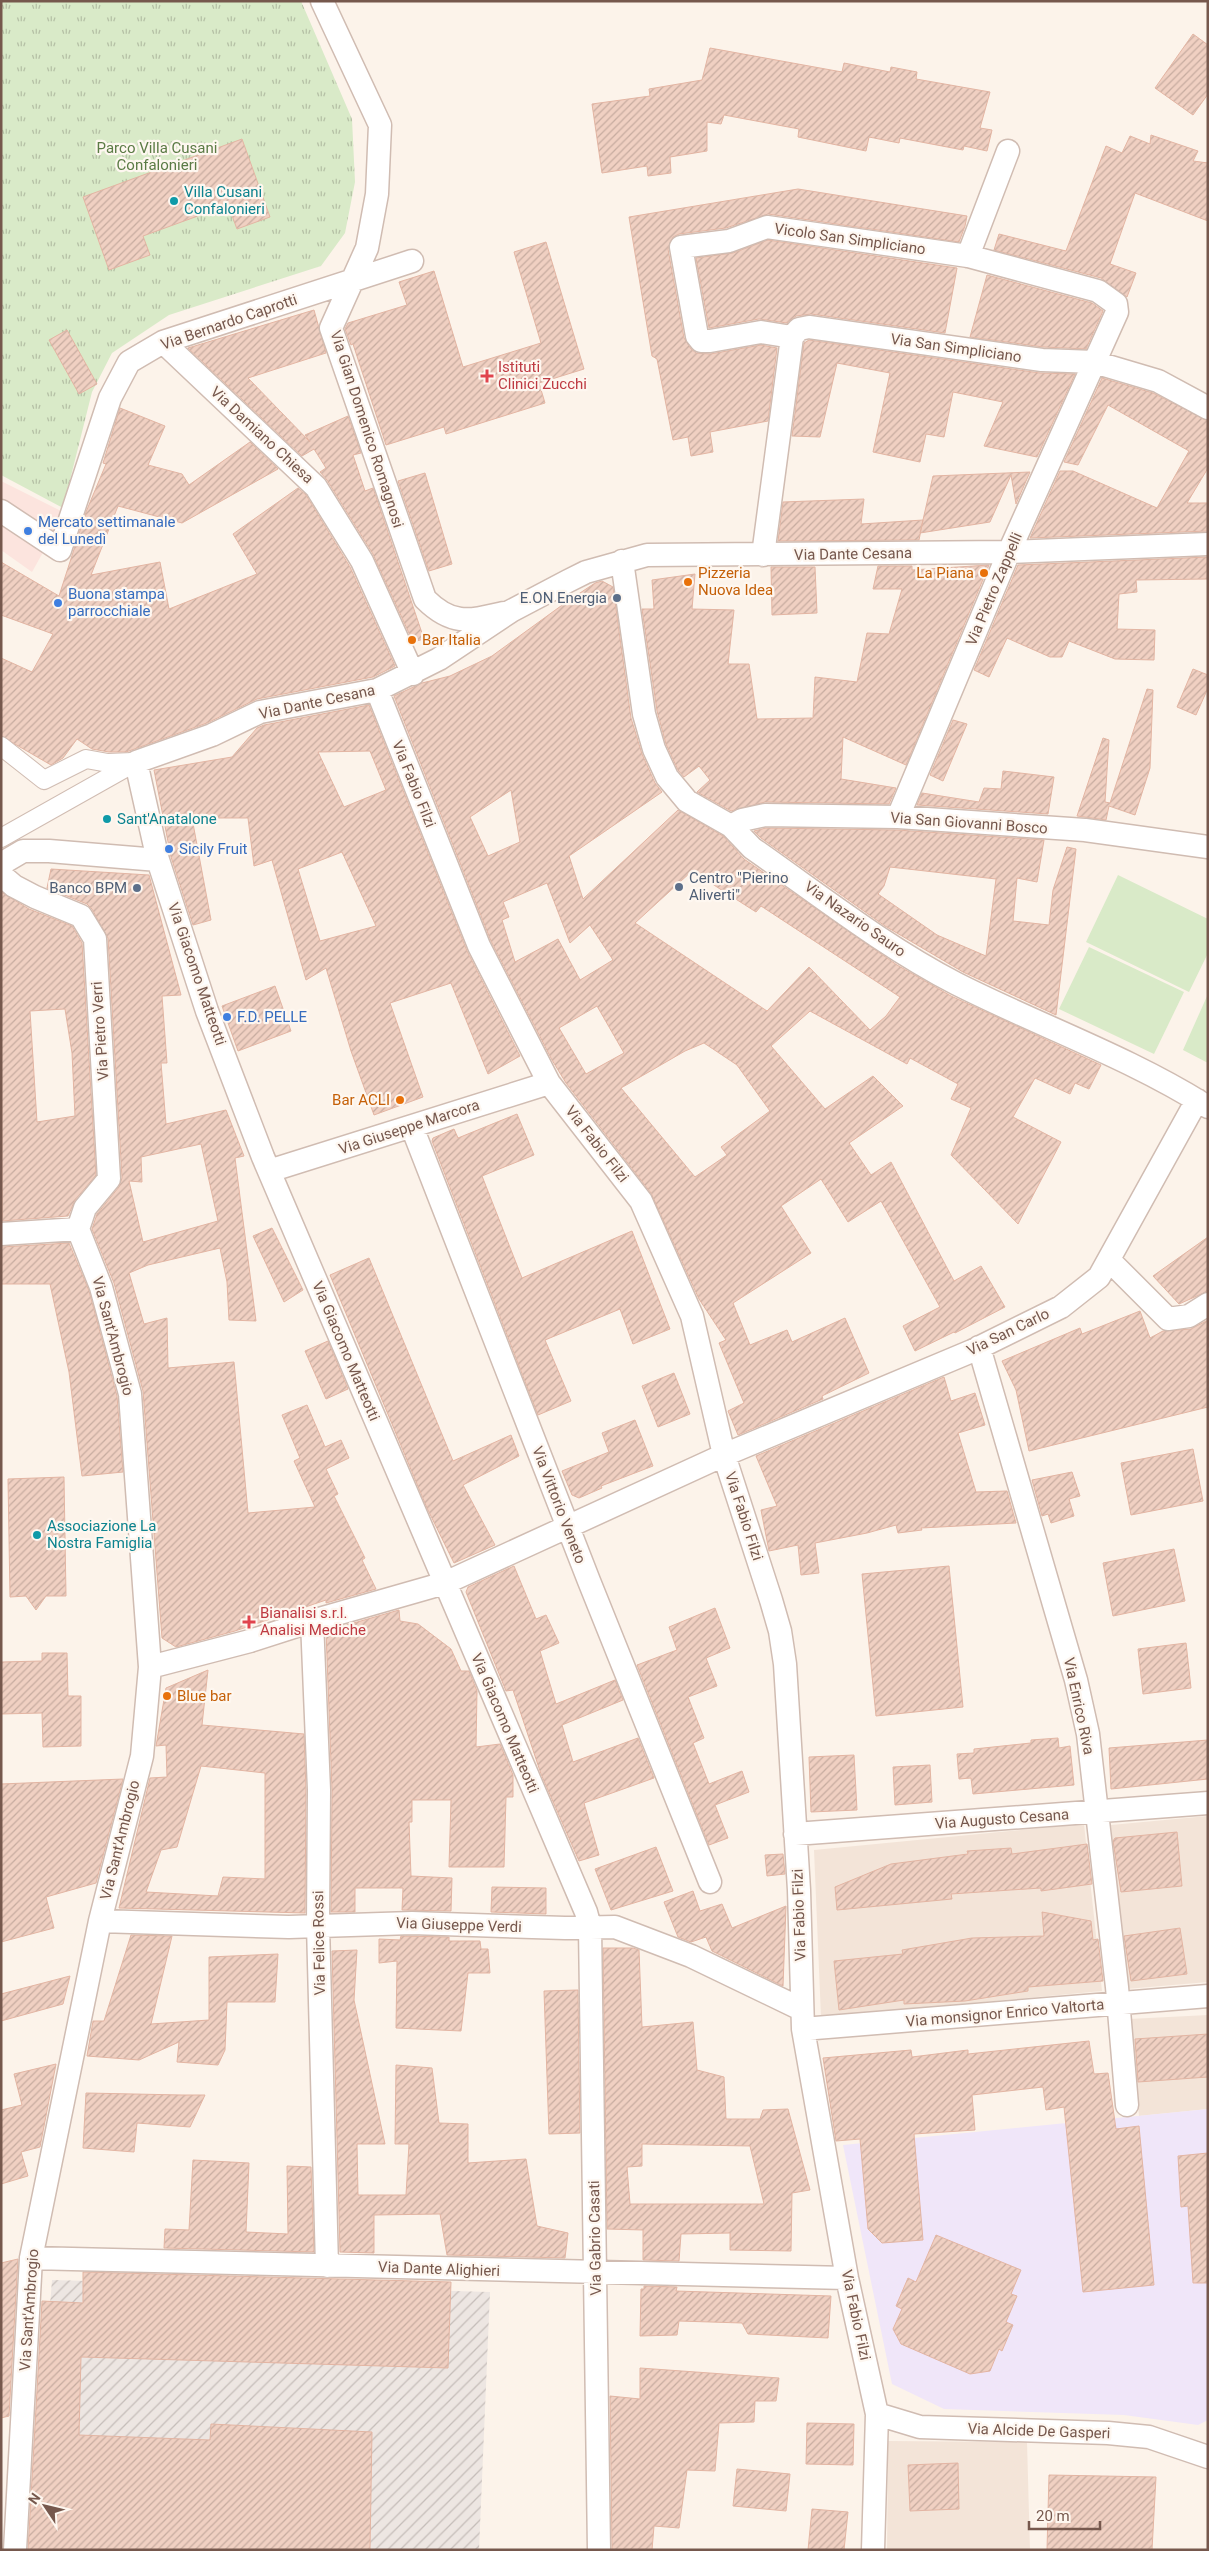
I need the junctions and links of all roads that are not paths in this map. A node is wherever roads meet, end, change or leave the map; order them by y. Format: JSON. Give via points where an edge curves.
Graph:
{"nodes":[{"id":1,"x":322,"y":1,"type":"edge"},
{"id":2,"x":1008,"y":151,"type":"dead end"},
{"id":3,"x":968,"y":256,"type":"junction"},
{"id":4,"x":412,"y":261,"type":"dead end"},
{"id":5,"x":350,"y":282,"type":"junction"},
{"id":6,"x":792,"y":336,"type":"junction"},
{"id":7,"x":701,"y":341,"type":"joint"},
{"id":8,"x":163,"y":342,"type":"junction"},
{"id":9,"x":1094,"y":362,"type":"junction"},
{"id":10,"x":1208,"y":408,"type":"edge"},
{"id":11,"x":1,"y":511,"type":"edge"},
{"id":12,"x":1208,"y":544,"type":"edge"},
{"id":13,"x":1009,"y":552,"type":"junction"},
{"id":14,"x":763,"y":555,"type":"junction"},
{"id":15,"x":622,"y":561,"type":"junction"},
{"id":16,"x":511,"y":611,"type":"junction"},
{"id":17,"x":452,"y":619,"type":"junction"},
{"id":18,"x":439,"y":660,"type":"junction"},
{"id":19,"x":413,"y":674,"type":"junction"},
{"id":20,"x":377,"y":690,"type":"junction"},
{"id":21,"x":1,"y":746,"type":"edge"},
{"id":22,"x":136,"y":762,"type":"junction"},
{"id":23,"x":898,"y":817,"type":"junction"},
{"id":24,"x":731,"y":826,"type":"junction"},
{"id":25,"x":1,"y":838,"type":"edge"},
{"id":26,"x":1208,"y":847,"type":"edge"},
{"id":27,"x":158,"y":860,"type":"junction"},
{"id":28,"x":1,"y":864,"type":"edge"},
{"id":29,"x":1,"y":874,"type":"edge"},
{"id":30,"x":549,"y":1083,"type":"junction"},
{"id":31,"x":1202,"y":1103,"type":"edge"},
{"id":32,"x":412,"y":1127,"type":"junction"},
{"id":33,"x":269,"y":1171,"type":"junction"},
{"id":34,"x":78,"y":1229,"type":"junction"},
{"id":35,"x":1,"y":1234,"type":"edge"},
{"id":36,"x":1109,"y":1260,"type":"junction"},
{"id":37,"x":1208,"y":1304,"type":"edge"},
{"id":38,"x":979,"y":1347,"type":"junction"},
{"id":39,"x":724,"y":1455,"type":"junction"},
{"id":40,"x":568,"y":1527,"type":"junction"},
{"id":41,"x":445,"y":1583,"type":"junction"},
{"id":42,"x":312,"y":1621,"type":"junction"},
{"id":43,"x":150,"y":1668,"type":"junction"},
{"id":44,"x":1208,"y":1803,"type":"edge"},
{"id":45,"x":1097,"y":1812,"type":"junction"},
{"id":46,"x":795,"y":1834,"type":"junction"},
{"id":47,"x":710,"y":1882,"type":"dead end"},
{"id":48,"x":100,"y":1921,"type":"junction"},
{"id":49,"x":318,"y":1925,"type":"junction"},
{"id":50,"x":590,"y":1927,"type":"junction"},
{"id":51,"x":1208,"y":1996,"type":"edge"},
{"id":52,"x":1119,"y":2004,"type":"junction"},
{"id":53,"x":802,"y":2019,"type":"junction"},
{"id":54,"x":1127,"y":2105,"type":"dead end"},
{"id":55,"x":31,"y":2258,"type":"junction"},
{"id":56,"x":327,"y":2266,"type":"junction"},
{"id":57,"x":595,"y":2272,"type":"junction"},
{"id":58,"x":848,"y":2278,"type":"junction"},
{"id":59,"x":877,"y":2414,"type":"junction"},
{"id":60,"x":1205,"y":2458,"type":"edge"},
{"id":61,"x":15,"y":2539,"type":"edge"},
{"id":62,"x":599,"y":2550,"type":"edge"},
{"id":63,"x":873,"y":2550,"type":"edge"}],
"edges":[{"from":1,"to":5,"type":"street","name":"Via Gian Domenico Romagnosi","via":[[380,125],[377,194],[367,248]]},
{"from":2,"to":3,"type":"street"},
{"from":3,"to":7,"type":"street","name":"Vicolo San Simpliciano","via":[[767,227],[729,241],[681,248],[697,336]]},
{"from":3,"to":9,"type":"street","name":"Vicolo San Simpliciano","via":[[1098,291],[1111,298],[1117,312]]},
{"from":4,"to":5,"type":"street","name":"Via Bernardo Caprotti"},
{"from":5,"to":8,"type":"street","name":"Via Bernardo Caprotti"},
{"from":5,"to":17,"type":"street","name":"Via Gian Domenico Romagnosi","via":[[331,328],[419,586],[429,603]]},
{"from":6,"to":7,"type":"street","name":"Via San Simpliciano","via":[[761,332]]},
{"from":6,"to":9,"type":"street","name":"Via San Simpliciano","via":[[799,329],[809,327],[1042,360]]},
{"from":6,"to":14,"type":"street"},
{"from":8,"to":11,"type":"street","name":"Via Bernardo Caprotti","via":[[129,362],[110,398],[60,550]]},
{"from":8,"to":19,"type":"street","name":"Via Damiano Chiesa","via":[[316,487],[362,561]]},
{"from":9,"to":10,"type":"street","name":"Via San Simpliciano","via":[[1158,381]]},
{"from":9,"to":13,"type":"street","name":"Via Pietro Zappelli"},
{"from":12,"to":13,"type":"street","name":"Via Dante Cesana"},
{"from":13,"to":14,"type":"street","name":"Via Dante Cesana"},
{"from":13,"to":23,"type":"street","name":"Via Pietro Zappelli"},
{"from":14,"to":15,"type":"street","name":"Via Dante Cesana","via":[[671,553]]},
{"from":15,"to":16,"type":"street","name":"Via Dante Cesana","via":[[586,572]]},
{"from":15,"to":24,"type":"street","name":"Via Nazario Sauro","via":[[644,714],[654,749],[667,777],[687,801]]},
{"from":16,"to":17,"type":"street","name":"Via Dante Cesana","via":[[480,619]]},
{"from":16,"to":18,"type":"street","name":"Via Dante Cesana"},
{"from":17,"to":18,"type":"street","via":[[446,647]]},
{"from":18,"to":19,"type":"street","name":"Via Dante Cesana"},
{"from":19,"to":20,"type":"street","name":"Via Dante Cesana"},
{"from":20,"to":22,"type":"street","name":"Via Dante Cesana","via":[[260,712],[212,735]]},
{"from":20,"to":30,"type":"street","name":"Via Fabio Filzi","via":[[480,946]]},
{"from":21,"to":22,"type":"street","via":[[44,780],[86,759],[108,763]]},
{"from":22,"to":25,"type":"street"},
{"from":22,"to":27,"type":"street","name":"Via Giacomo Matteotti"},
{"from":23,"to":24,"type":"street","name":"Via San Giovanni Bosco","via":[[765,815]]},
{"from":23,"to":26,"type":"street","name":"Via San Giovanni Bosco","via":[[1085,830]]},
{"from":24,"to":31,"type":"street","name":"Via Nazario Sauro","via":[[752,848],[920,964],[1174,1085]]},
{"from":27,"to":28,"type":"street","via":[[23,851]]},
{"from":27,"to":33,"type":"street","name":"Via Giacomo Matteotti","via":[[207,1011]]},
{"from":29,"to":34,"type":"street","name":"Via Pietro Verri","via":[[14,886],[81,916],[95,939],[109,1179],[85,1208]]},
{"from":30,"to":32,"type":"street","name":"Via Giuseppe Marcora"},
{"from":30,"to":39,"type":"street","name":"Via Fabio Filzi","via":[[641,1201],[692,1316]]},
{"from":31,"to":36,"type":"street","name":"Via San Carlo"},
{"from":32,"to":33,"type":"street","name":"Via Giuseppe Marcora"},
{"from":32,"to":40,"type":"street","name":"Via Vittorio Veneto"},
{"from":33,"to":41,"type":"street","name":"Via Giacomo Matteotti"},
{"from":34,"to":35,"type":"street"},
{"from":34,"to":43,"type":"street","name":"Via Sant'Ambrogio","via":[[101,1287],[130,1394]]},
{"from":36,"to":37,"type":"street","via":[[1168,1319],[1189,1316]]},
{"from":36,"to":38,"type":"street","name":"Via San Carlo","via":[[1098,1277],[1061,1307]]},
{"from":38,"to":39,"type":"street","name":"Via San Carlo"},
{"from":38,"to":45,"type":"street","name":"Via Enrico Riva","via":[[1076,1680],[1088,1734]]},
{"from":39,"to":40,"type":"street","name":"Via San Carlo"},
{"from":39,"to":46,"type":"street","name":"Via Fabio Filzi","via":[[780,1631],[785,1664]]},
{"from":40,"to":41,"type":"street","name":"Via San Carlo"},
{"from":40,"to":47,"type":"street","name":"Via Vittorio Veneto"},
{"from":41,"to":42,"type":"street","name":"Via San Carlo"},
{"from":41,"to":50,"type":"street","name":"Via Giacomo Matteotti"},
{"from":42,"to":43,"type":"street","name":"Via San Carlo","via":[[250,1642]]},
{"from":42,"to":49,"type":"street","name":"Via Felice Rossi","via":[[319,1790]]},
{"from":43,"to":48,"type":"street","name":"Via Sant'Ambrogio","via":[[142,1756]]},
{"from":44,"to":45,"type":"street","name":"Via Augusto Cesana"},
{"from":45,"to":46,"type":"street","name":"Via Augusto Cesana"},
{"from":45,"to":52,"type":"street","name":"Via Enrico Riva"},
{"from":46,"to":53,"type":"street","name":"Via Fabio Filzi"},
{"from":48,"to":49,"type":"street","name":"Via Giuseppe Verdi","via":[[289,1927]]},
{"from":48,"to":55,"type":"street","name":"Via Sant'Ambrogio"},
{"from":49,"to":50,"type":"street","name":"Via Giuseppe Verdi","via":[[412,1923]]},
{"from":49,"to":56,"type":"street","name":"Via Felice Rossi"},
{"from":50,"to":53,"type":"street","name":"Via Giuseppe Verdi","via":[[615,1927],[691,1956]]},
{"from":50,"to":57,"type":"street","name":"Via Gabrio Casati"},
{"from":51,"to":52,"type":"street","name":"Via monsignor Enrico Valtorta"},
{"from":52,"to":53,"type":"street","name":"Via monsignor Enrico Valtorta"},
{"from":52,"to":54,"type":"street","name":"Via Enrico Riva"},
{"from":53,"to":58,"type":"street","name":"Via Fabio Filzi"},
{"from":55,"to":56,"type":"street","name":"Via Dante Alighieri"},
{"from":55,"to":61,"type":"street","name":"Via Sant'Ambrogio"},
{"from":56,"to":57,"type":"street","name":"Via Dante Alighieri"},
{"from":57,"to":58,"type":"street","name":"Via Dante Alighieri"},
{"from":57,"to":62,"type":"street","name":"Via Gabrio Casati"},
{"from":58,"to":59,"type":"street","name":"Via Fabio Filzi"},
{"from":59,"to":60,"type":"street","name":"Via Alcide De Gasperi","via":[[920,2427],[1149,2437]]},
{"from":59,"to":63,"type":"street","name":"Via Fabio Filzi"}]}
